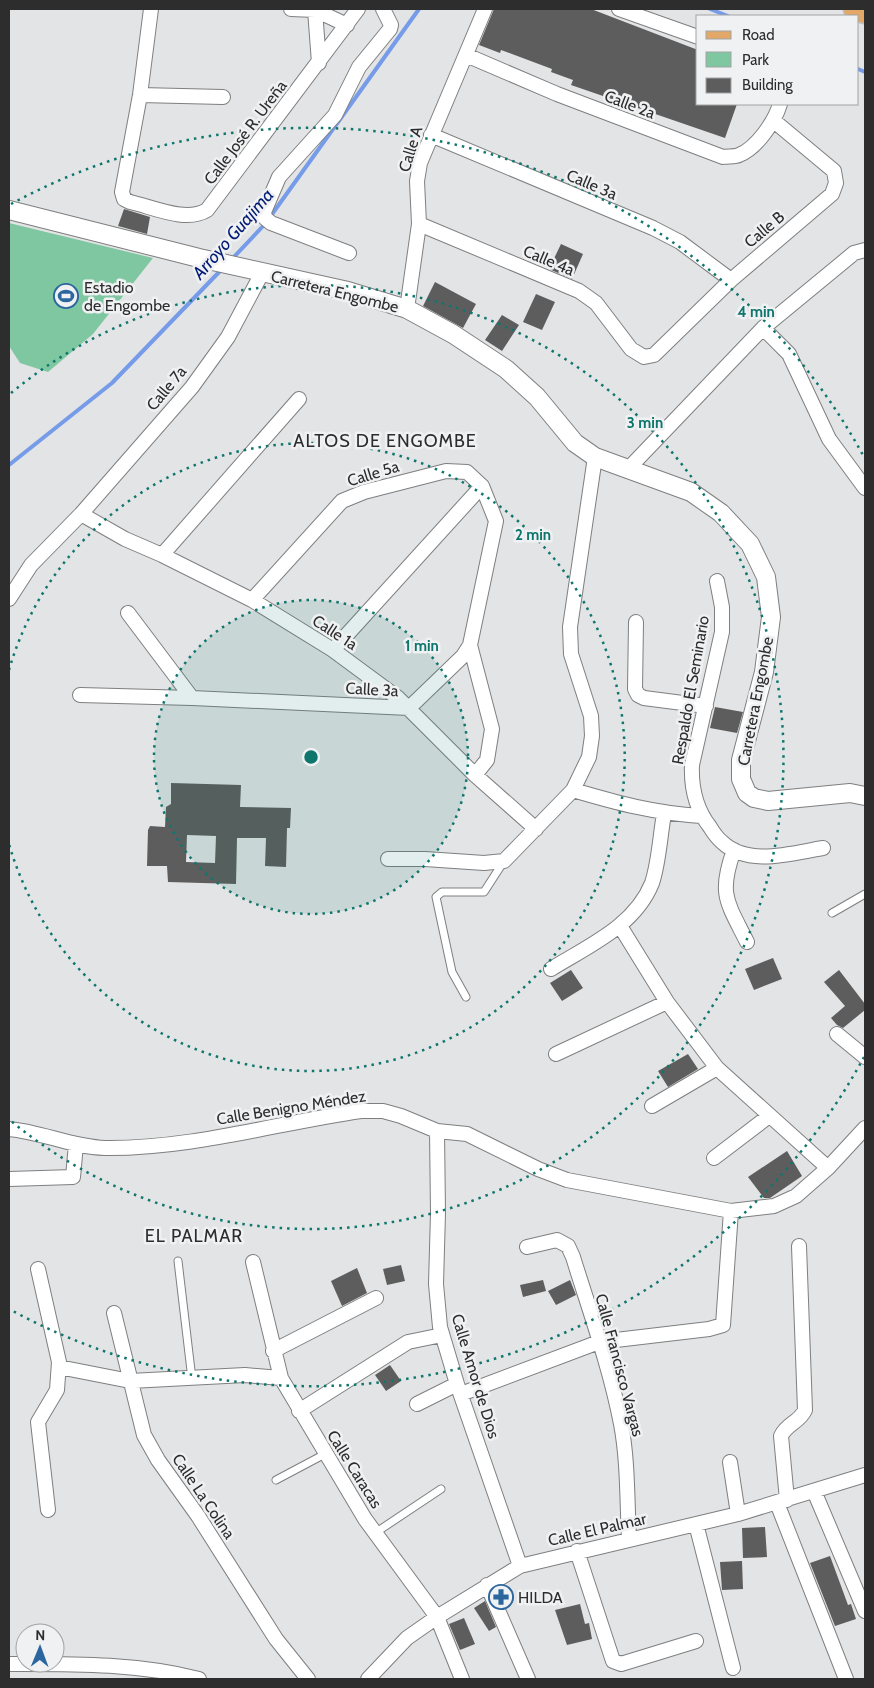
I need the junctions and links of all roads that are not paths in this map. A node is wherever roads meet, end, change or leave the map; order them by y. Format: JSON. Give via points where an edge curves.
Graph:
{"nodes":[{"id":1,"x":151,"y":9,"type":"edge"},
{"id":2,"x":291,"y":9,"type":"edge"},
{"id":3,"x":358,"y":9,"type":"edge"},
{"id":4,"x":383,"y":9,"type":"edge"},
{"id":5,"x":485,"y":9,"type":"edge"},
{"id":6,"x":619,"y":9,"type":"edge"},
{"id":7,"x":855,"y":9,"type":"edge"},
{"id":8,"x":315,"y":10,"type":"junction"},
{"id":9,"x":865,"y":12,"type":"edge"},
{"id":10,"x":347,"y":25,"type":"junction"},
{"id":11,"x":696,"y":36,"type":"edge"},
{"id":12,"x":466,"y":55,"type":"junction"},
{"id":13,"x":319,"y":63,"type":"junction"},
{"id":14,"x":140,"y":95,"type":"junction"},
{"id":15,"x":223,"y":97,"type":"dead end"},
{"id":16,"x":780,"y":105,"type":"edge"},
{"id":17,"x":774,"y":121,"type":"junction"},
{"id":18,"x":431,"y":135,"type":"junction"},
{"id":19,"x":9,"y":210,"type":"edge"},
{"id":20,"x":419,"y":224,"type":"junction"},
{"id":21,"x":865,"y":250,"type":"edge"},
{"id":22,"x":349,"y":253,"type":"dead end"},
{"id":23,"x":262,"y":273,"type":"junction"},
{"id":24,"x":731,"y":280,"type":"junction"},
{"id":25,"x":407,"y":309,"type":"junction"},
{"id":26,"x":763,"y":328,"type":"junction"},
{"id":27,"x":644,"y":356,"type":"joint"},
{"id":28,"x":299,"y":399,"type":"dead end"},
{"id":29,"x":595,"y":458,"type":"junction"},
{"id":30,"x":629,"y":468,"type":"junction"},
{"id":31,"x":482,"y":486,"type":"junction"},
{"id":32,"x":865,"y":488,"type":"edge"},
{"id":33,"x":80,"y":514,"type":"junction"},
{"id":34,"x":162,"y":555,"type":"junction"},
{"id":35,"x":717,"y":581,"type":"dead end"},
{"id":36,"x":9,"y":599,"type":"edge"},
{"id":37,"x":252,"y":600,"type":"junction"},
{"id":38,"x":128,"y":613,"type":"dead end"},
{"id":39,"x":636,"y":622,"type":"dead end"},
{"id":40,"x":470,"y":645,"type":"junction"},
{"id":41,"x":333,"y":650,"type":"junction"},
{"id":42,"x":80,"y":695,"type":"dead end"},
{"id":43,"x":192,"y":698,"type":"junction"},
{"id":44,"x":706,"y":706,"type":"junction"},
{"id":45,"x":408,"y":708,"type":"junction"},
{"id":46,"x":475,"y":776,"type":"junction"},
{"id":47,"x":573,"y":790,"type":"junction"},
{"id":48,"x":865,"y":796,"type":"edge"},
{"id":49,"x":664,"y":814,"type":"junction"},
{"id":50,"x":701,"y":816,"type":"junction"},
{"id":51,"x":536,"y":829,"type":"junction"},
{"id":52,"x":823,"y":848,"type":"dead end"},
{"id":53,"x":734,"y":850,"type":"junction"},
{"id":54,"x":388,"y":860,"type":"dead end"},
{"id":55,"x":504,"y":861,"type":"junction"},
{"id":56,"x":865,"y":894,"type":"edge"},
{"id":57,"x":832,"y":913,"type":"dead end"},
{"id":58,"x":620,"y":926,"type":"junction"},
{"id":59,"x":747,"y":942,"type":"dead end"},
{"id":60,"x":551,"y":969,"type":"dead end"},
{"id":61,"x":466,"y":998,"type":"dead end"},
{"id":62,"x":667,"y":1002,"type":"junction"},
{"id":63,"x":837,"y":1034,"type":"dead end"},
{"id":64,"x":556,"y":1054,"type":"dead end"},
{"id":65,"x":865,"y":1057,"type":"edge"},
{"id":66,"x":717,"y":1068,"type":"junction"},
{"id":67,"x":652,"y":1106,"type":"dead end"},
{"id":68,"x":769,"y":1116,"type":"junction"},
{"id":69,"x":865,"y":1128,"type":"edge"},
{"id":70,"x":9,"y":1129,"type":"edge"},
{"id":71,"x":437,"y":1130,"type":"junction"},
{"id":72,"x":76,"y":1144,"type":"junction"},
{"id":73,"x":714,"y":1158,"type":"dead end"},
{"id":74,"x":828,"y":1168,"type":"junction"},
{"id":75,"x":9,"y":1179,"type":"edge"},
{"id":76,"x":731,"y":1211,"type":"junction"},
{"id":77,"x":799,"y":1246,"type":"dead end"},
{"id":78,"x":527,"y":1247,"type":"dead end"},
{"id":79,"x":178,"y":1261,"type":"dead end"},
{"id":80,"x":253,"y":1262,"type":"dead end"},
{"id":81,"x":38,"y":1269,"type":"dead end"},
{"id":82,"x":376,"y":1298,"type":"dead end"},
{"id":83,"x":114,"y":1313,"type":"dead end"},
{"id":84,"x":442,"y":1335,"type":"junction"},
{"id":85,"x":599,"y":1342,"type":"junction"},
{"id":86,"x":273,"y":1351,"type":"junction"},
{"id":87,"x":59,"y":1369,"type":"junction"},
{"id":88,"x":281,"y":1378,"type":"junction"},
{"id":89,"x":192,"y":1379,"type":"junction"},
{"id":90,"x":130,"y":1381,"type":"junction"},
{"id":91,"x":459,"y":1389,"type":"junction"},
{"id":92,"x":417,"y":1404,"type":"dead end"},
{"id":93,"x":299,"y":1411,"type":"junction"},
{"id":94,"x":325,"y":1454,"type":"junction"},
{"id":95,"x":730,"y":1462,"type":"dead end"},
{"id":96,"x":865,"y":1475,"type":"edge"},
{"id":97,"x":276,"y":1480,"type":"dead end"},
{"id":98,"x":441,"y":1489,"type":"dead end"},
{"id":99,"x":814,"y":1491,"type":"junction"},
{"id":100,"x":782,"y":1502,"type":"junction"},
{"id":101,"x":48,"y":1510,"type":"dead end"},
{"id":102,"x":738,"y":1514,"type":"junction"},
{"id":103,"x":696,"y":1524,"type":"junction"},
{"id":104,"x":375,"y":1534,"type":"junction"},
{"id":105,"x":629,"y":1539,"type":"junction"},
{"id":106,"x":576,"y":1551,"type":"junction"},
{"id":107,"x":520,"y":1566,"type":"junction"},
{"id":108,"x":487,"y":1585,"type":"junction"},
{"id":109,"x":865,"y":1611,"type":"edge"},
{"id":110,"x":437,"y":1617,"type":"junction"},
{"id":111,"x":696,"y":1641,"type":"dead end"},
{"id":112,"x":9,"y":1664,"type":"edge"},
{"id":113,"x":733,"y":1668,"type":"dead end"},
{"id":114,"x":155,"y":1674,"type":"edge"},
{"id":115,"x":199,"y":1679,"type":"edge"},
{"id":116,"x":308,"y":1679,"type":"edge"},
{"id":117,"x":368,"y":1679,"type":"edge"},
{"id":118,"x":462,"y":1679,"type":"edge"},
{"id":119,"x":528,"y":1679,"type":"edge"},
{"id":120,"x":846,"y":1679,"type":"edge"}],
"edges":[{"from":1,"to":14,"type":"street"},
{"from":2,"to":8,"type":"street"},
{"from":3,"to":10,"type":"street","name":"Calle José R. Ureña"},
{"from":4,"to":22,"type":"street","via":[[390,29],[363,61],[335,115],[279,177],[265,207],[268,220]]},
{"from":5,"to":12,"type":"street","name":"Calle A"},
{"from":6,"to":11,"type":"street"},
{"from":7,"to":9,"type":"main road"},
{"from":8,"to":10,"type":"street"},
{"from":8,"to":13,"type":"street"},
{"from":10,"to":13,"type":"street","name":"Calle José R. Ureña"},
{"from":12,"to":17,"type":"street","name":"Calle 2a","via":[[557,94],[723,157],[740,155]]},
{"from":12,"to":18,"type":"street","name":"Calle A"},
{"from":13,"to":14,"type":"street","name":"Calle José R. Ureña","via":[[207,210],[199,215],[188,216],[124,199],[122,192]]},
{"from":14,"to":15,"type":"street"},
{"from":16,"to":17,"type":"street"},
{"from":17,"to":24,"type":"street","name":"Calle B","via":[[834,171],[836,188]]},
{"from":18,"to":20,"type":"street","name":"Calle A","via":[[417,181]]},
{"from":18,"to":24,"type":"street","name":"Calle 3a","via":[[653,228],[680,242]]},
{"from":19,"to":23,"type":"street","name":"Carretera Engombe"},
{"from":20,"to":25,"type":"street","name":"Calle A"},
{"from":20,"to":27,"type":"street","name":"Calle 4a","via":[[579,291],[596,303],[631,349]]},
{"from":21,"to":26,"type":"street","via":[[854,253]]},
{"from":23,"to":25,"type":"street","name":"Carretera Engombe","via":[[348,291]]},
{"from":23,"to":33,"type":"street","name":"Calle 7a","via":[[228,337],[192,387]]},
{"from":24,"to":27,"type":"street","name":"Calle B","via":[[654,355]]},
{"from":25,"to":29,"type":"street","name":"Carretera Engombe","via":[[506,369],[537,397],[575,443]]},
{"from":26,"to":30,"type":"street"},
{"from":26,"to":32,"type":"street","via":[[789,354],[829,438]]},
{"from":28,"to":34,"type":"street"},
{"from":29,"to":30,"type":"street","name":"Carretera Engombe"},
{"from":29,"to":47,"type":"street","via":[[570,627],[571,654],[591,716],[592,736],[588,757]]},
{"from":30,"to":48,"type":"street","name":"Carretera Engombe","via":[[690,492],[721,513],[750,544],[766,577],[771,617],[764,672],[741,760],[741,779],[747,793],[768,801],[850,793]]},
{"from":31,"to":37,"type":"street","name":"Calle 5a","via":[[467,472],[446,471],[364,492],[342,501]]},
{"from":31,"to":40,"type":"street","name":"Calle 3a","via":[[496,521]]},
{"from":31,"to":41,"type":"street"},
{"from":33,"to":34,"type":"street","name":"Calle 1a"},
{"from":33,"to":36,"type":"street","via":[[32,564]]},
{"from":34,"to":37,"type":"street","name":"Calle 1a"},
{"from":35,"to":44,"type":"street","name":"Respaldo El Seminario","via":[[722,632]]},
{"from":37,"to":41,"type":"street","name":"Calle 1a"},
{"from":38,"to":43,"type":"street"},
{"from":39,"to":44,"type":"street","via":[[635,689],[638,695]]},
{"from":40,"to":45,"type":"street","name":"Calle 3a","via":[[463,656]]},
{"from":40,"to":46,"type":"street","via":[[492,729],[487,760]]},
{"from":41,"to":45,"type":"street","name":"Calle 1a"},
{"from":42,"to":43,"type":"street","name":"Calle 3a"},
{"from":43,"to":45,"type":"street","name":"Calle 3a"},
{"from":44,"to":50,"type":"street","name":"Respaldo El Seminario","via":[[692,765],[692,780]]},
{"from":45,"to":46,"type":"street","name":"Calle 1a"},
{"from":46,"to":51,"type":"street","name":"Calle 1a"},
{"from":47,"to":49,"type":"street"},
{"from":47,"to":51,"type":"street"},
{"from":49,"to":50,"type":"street"},
{"from":49,"to":58,"type":"street","via":[[652,882],[639,909]]},
{"from":50,"to":53,"type":"street","name":"Respaldo El Seminario","via":[[722,842]]},
{"from":51,"to":55,"type":"street"},
{"from":52,"to":53,"type":"street","name":"Respaldo El Seminario","via":[[772,856]]},
{"from":53,"to":59,"type":"street","via":[[726,871],[724,889],[726,900]]},
{"from":54,"to":55,"type":"street"},
{"from":55,"to":61,"type":"lane","via":[[484,892],[442,892],[436,898],[452,972]]},
{"from":56,"to":57,"type":"lane"},
{"from":58,"to":60,"type":"street"},
{"from":58,"to":62,"type":"street"},
{"from":62,"to":64,"type":"street"},
{"from":62,"to":66,"type":"street"},
{"from":63,"to":65,"type":"street"},
{"from":66,"to":67,"type":"street"},
{"from":66,"to":68,"type":"street"},
{"from":68,"to":73,"type":"street"},
{"from":68,"to":74,"type":"street"},
{"from":69,"to":74,"type":"street","name":"Calle Benigno Méndez"},
{"from":70,"to":72,"type":"street","name":"Calle Benigno Méndez","via":[[30,1131]]},
{"from":71,"to":72,"type":"street","name":"Calle Benigno Méndez","via":[[383,1111],[361,1111],[178,1143],[105,1148]]},
{"from":71,"to":76,"type":"street","name":"Calle Benigno Méndez","via":[[467,1134],[567,1180]]},
{"from":71,"to":84,"type":"street","name":"Calle Amor de Dios","via":[[436,1284]]},
{"from":72,"to":75,"type":"street","via":[[73,1177]]},
{"from":74,"to":76,"type":"street","name":"Calle Benigno Méndez","via":[[786,1202]]},
{"from":76,"to":85,"type":"street","via":[[722,1325]]},
{"from":77,"to":100,"type":"street","via":[[805,1410],[802,1418],[786,1426],[781,1436]]},
{"from":78,"to":85,"type":"street","name":"Calle Francisco Vargas","via":[[557,1240],[568,1246]]},
{"from":79,"to":89,"type":"lane"},
{"from":80,"to":86,"type":"street","name":"Calle Caracas"},
{"from":81,"to":87,"type":"street"},
{"from":82,"to":86,"type":"street"},
{"from":83,"to":90,"type":"street","name":"Calle La Colina"},
{"from":84,"to":91,"type":"street","name":"Calle Amor de Dios"},
{"from":84,"to":93,"type":"street","via":[[408,1342]]},
{"from":85,"to":91,"type":"street"},
{"from":85,"to":105,"type":"street","name":"Calle Francisco Vargas","via":[[624,1444]]},
{"from":86,"to":88,"type":"street","name":"Calle Caracas"},
{"from":87,"to":90,"type":"street"},
{"from":87,"to":101,"type":"street","via":[[56,1390],[38,1422]]},
{"from":88,"to":89,"type":"street","via":[[245,1375]]},
{"from":88,"to":93,"type":"street","name":"Calle Caracas"},
{"from":89,"to":90,"type":"street"},
{"from":90,"to":116,"type":"street","name":"Calle La Colina","via":[[144,1435],[158,1460],[198,1516],[276,1639]]},
{"from":91,"to":92,"type":"street"},
{"from":91,"to":107,"type":"street","name":"Calle Amor de Dios"},
{"from":93,"to":94,"type":"street","name":"Calle Caracas"},
{"from":94,"to":97,"type":"lane"},
{"from":94,"to":104,"type":"street","name":"Calle Caracas"},
{"from":95,"to":102,"type":"street"},
{"from":96,"to":99,"type":"street","name":"Calle El Palmar"},
{"from":98,"to":104,"type":"lane"},
{"from":99,"to":100,"type":"street","name":"Calle El Palmar"},
{"from":99,"to":109,"type":"street"},
{"from":100,"to":102,"type":"street","name":"Calle El Palmar"},
{"from":100,"to":120,"type":"street"},
{"from":102,"to":103,"type":"street","name":"Calle El Palmar"},
{"from":103,"to":105,"type":"street","name":"Calle El Palmar"},
{"from":103,"to":113,"type":"street"},
{"from":104,"to":110,"type":"street","name":"Calle Caracas"},
{"from":105,"to":106,"type":"street","name":"Calle El Palmar"},
{"from":106,"to":107,"type":"street","name":"Calle El Palmar"},
{"from":106,"to":111,"type":"street","via":[[613,1662],[621,1664]]},
{"from":107,"to":108,"type":"street","name":"Calle El Palmar"},
{"from":108,"to":110,"type":"street","name":"Calle El Palmar"},
{"from":108,"to":119,"type":"street"},
{"from":110,"to":117,"type":"street","name":"Calle El Palmar","via":[[407,1638]]},
{"from":110,"to":118,"type":"street","name":"Calle Caracas"},
{"from":112,"to":114,"type":"street","via":[[83,1664]]},
{"from":114,"to":115,"type":"street"}]}
